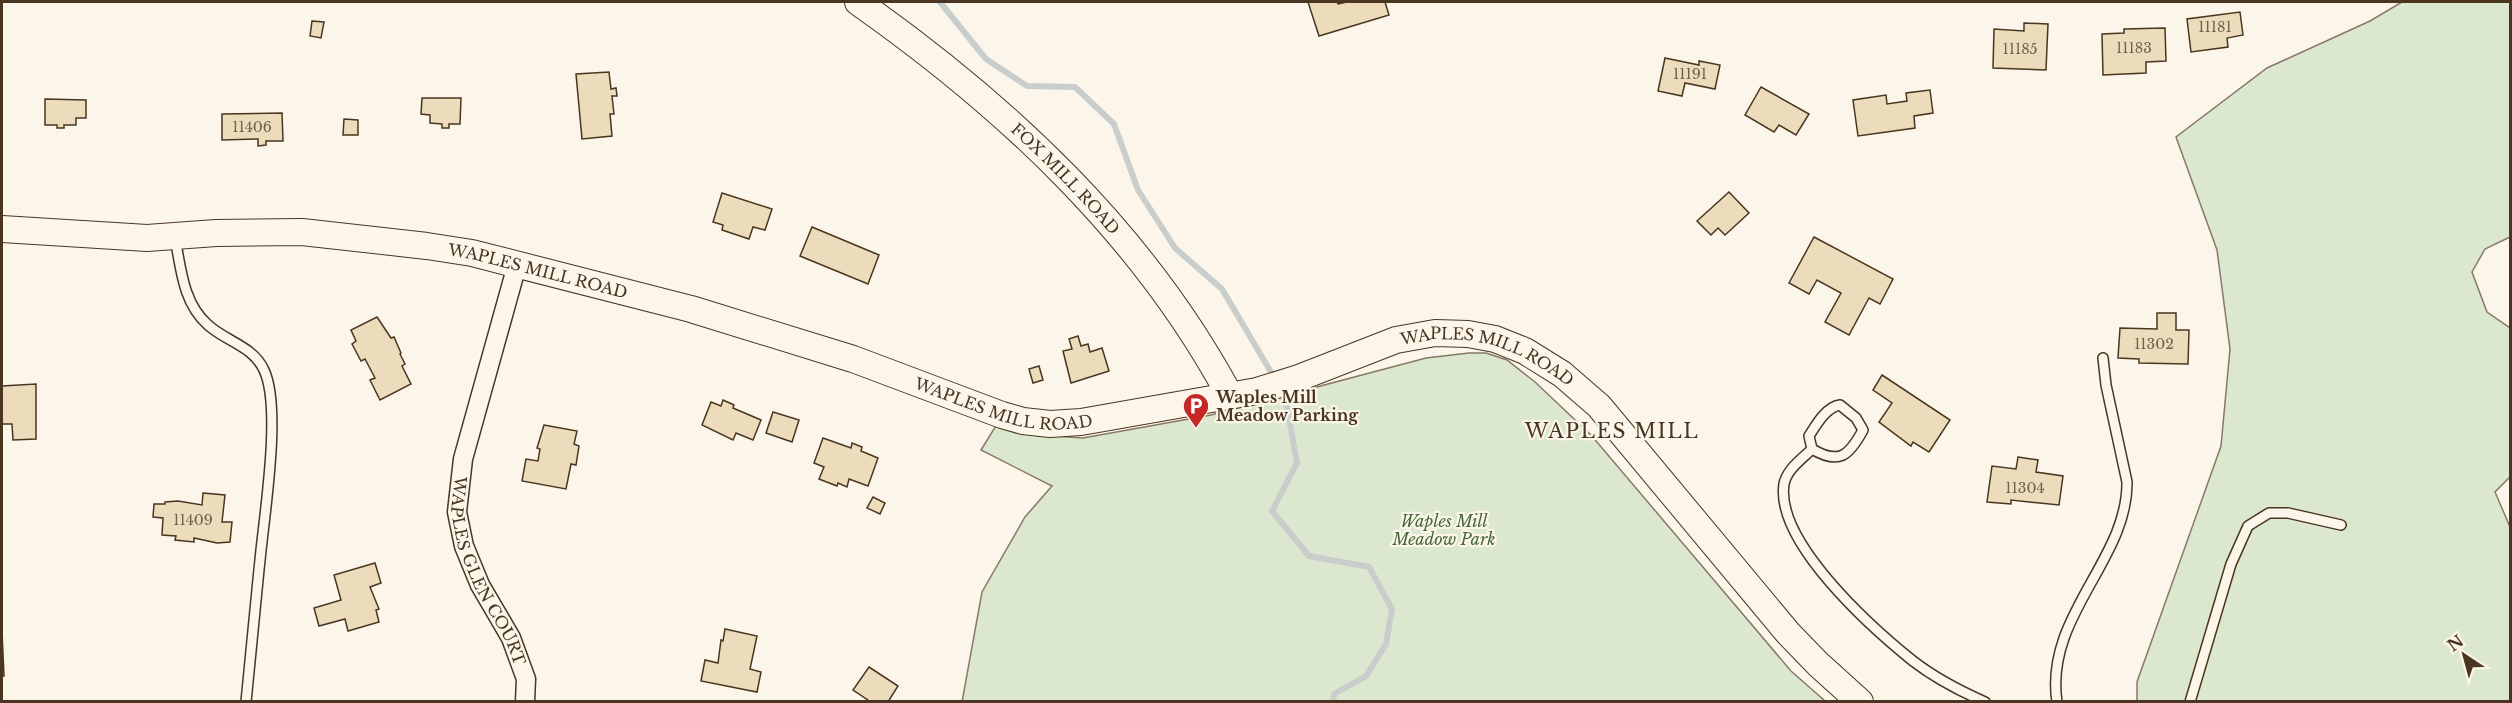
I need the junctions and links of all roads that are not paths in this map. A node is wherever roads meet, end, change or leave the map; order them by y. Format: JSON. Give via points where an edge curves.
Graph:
{"nodes":[{"id":1,"x":858,"y":2,"type":"edge"},
{"id":2,"x":2,"y":229,"type":"edge"},
{"id":3,"x":175,"y":236,"type":"junction"},
{"id":4,"x":518,"y":265,"type":"junction"},
{"id":5,"x":2103,"y":358,"type":"dead end"},
{"id":6,"x":1230,"y":396,"type":"junction"},
{"id":7,"x":1812,"y":448,"type":"junction"},
{"id":8,"x":2341,"y":525,"type":"dead end"},
{"id":9,"x":246,"y":702,"type":"edge"},
{"id":10,"x":525,"y":702,"type":"edge"},
{"id":11,"x":1860,"y":702,"type":"edge"},
{"id":12,"x":1985,"y":702,"type":"edge"},
{"id":13,"x":2057,"y":702,"type":"edge"},
{"id":14,"x":2190,"y":702,"type":"edge"}],
"edges":[{"from":1,"to":6,"type":"main road","name":"FOX MILL ROAD","via":[[959,79],[1075,184],[1168,295]]},
{"from":2,"to":3,"type":"main road","name":"WAPLES MILL ROAD","via":[[147,238]]},
{"from":3,"to":4,"type":"main road","name":"WAPLES MILL ROAD","via":[[302,232],[427,246]]},
{"from":3,"to":9,"type":"lane","via":[[187,298],[208,325],[257,358],[270,387],[273,408]]},
{"from":4,"to":6,"type":"main road","name":"WAPLES MILL ROAD","via":[[691,309],[853,359],[1023,421],[1081,422]]},
{"from":4,"to":10,"type":"street","name":"WAPLES GLEN COURT","via":[[463,459],[457,512],[464,546],[480,585],[511,638],[523,671]]},
{"from":5,"to":13,"type":"lane","via":[[2127,493],[2111,543],[2063,639],[2055,678]]},
{"from":6,"to":11,"type":"main road","name":"WAPLES MILL ROAD","via":[[1296,379],[1396,340],[1425,334],[1477,335],[1525,351],[1562,374],[1599,406],[1788,633]]},
{"from":7,"to":7,"type":"lane","via":[[1837,458],[1848,454],[1863,430],[1846,409],[1835,406],[1809,436]]},
{"from":7,"to":12,"type":"lane","via":[[1784,482],[1786,514],[1796,536],[1845,598],[1914,662]]},
{"from":8,"to":14,"type":"lane","via":[[2288,513],[2269,513],[2248,526],[2231,564]]}]}
